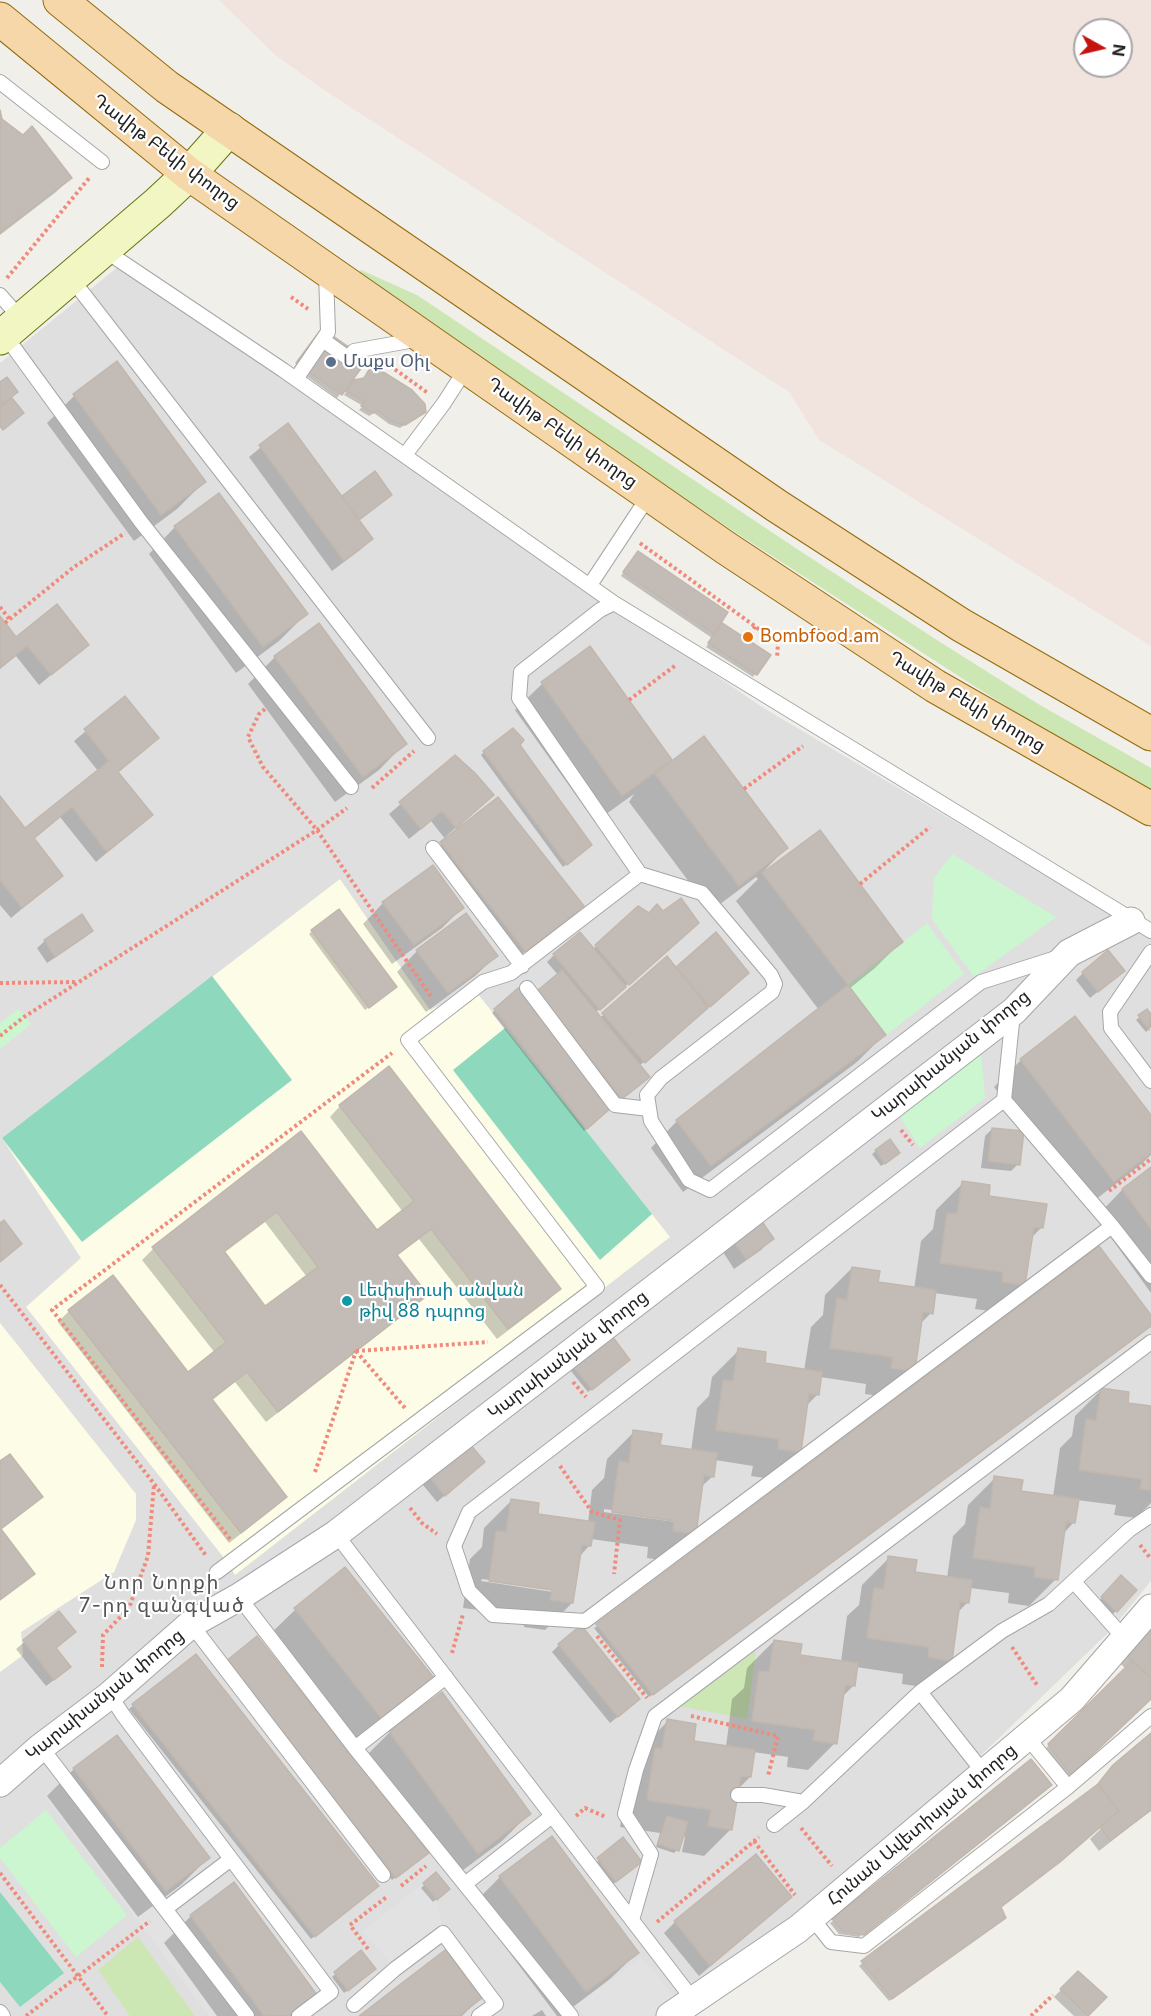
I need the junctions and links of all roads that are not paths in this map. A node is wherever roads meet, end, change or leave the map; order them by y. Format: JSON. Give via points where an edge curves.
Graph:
{"nodes":[{"id":1,"x":60,"y":0,"type":"edge"},
{"id":2,"x":0,"y":19,"type":"edge"},
{"id":3,"x":0,"y":82,"type":"edge"},
{"id":4,"x":229,"y":129,"type":"junction"},
{"id":5,"x":102,"y":162,"type":"road end"},
{"id":6,"x":189,"y":174,"type":"junction"},
{"id":7,"x":104,"y":250,"type":"junction"},
{"id":8,"x":325,"y":269,"type":"junction"},
{"id":9,"x":71,"y":278,"type":"junction"},
{"id":10,"x":0,"y":295,"type":"edge"},
{"id":11,"x":9,"y":331,"type":"edge"},
{"id":12,"x":425,"y":338,"type":"junction"},
{"id":13,"x":323,"y":340,"type":"junction"},
{"id":14,"x":467,"y":367,"type":"junction"},
{"id":15,"x":296,"y":379,"type":"junction"},
{"id":16,"x":405,"y":455,"type":"junction"},
{"id":17,"x":650,"y":494,"type":"junction"},
{"id":18,"x":590,"y":585,"type":"junction"},
{"id":19,"x":614,"y":603,"type":"junction"},
{"id":20,"x":1151,"y":734,"type":"edge"},
{"id":21,"x":428,"y":738,"type":"road end"},
{"id":22,"x":356,"y":793,"type":"road end"},
{"id":23,"x":1151,"y":809,"type":"edge"},
{"id":24,"x":433,"y":848,"type":"dead end"},
{"id":25,"x":640,"y":873,"type":"junction"},
{"id":26,"x":1141,"y":926,"type":"edge"},
{"id":27,"x":1151,"y":952,"type":"edge"},
{"id":28,"x":1069,"y":954,"type":"junction"},
{"id":29,"x":522,"y":966,"type":"junction"},
{"id":30,"x":526,"y":988,"type":"dead end"},
{"id":31,"x":1014,"y":1011,"type":"junction"},
{"id":32,"x":1151,"y":1082,"type":"edge"},
{"id":33,"x":1004,"y":1100,"type":"junction"},
{"id":34,"x":649,"y":1109,"type":"junction"},
{"id":35,"x":1112,"y":1226,"type":"junction"},
{"id":36,"x":1151,"y":1276,"type":"edge"},
{"id":37,"x":1151,"y":1342,"type":"edge"},
{"id":38,"x":1151,"y":1515,"type":"edge"},
{"id":39,"x":336,"y":1534,"type":"junction"},
{"id":40,"x":217,"y":1572,"type":"road end"},
{"id":41,"x":1074,"y":1582,"type":"junction"},
{"id":42,"x":239,"y":1597,"type":"junction"},
{"id":43,"x":1151,"y":1608,"type":"edge"},
{"id":44,"x":191,"y":1624,"type":"junction"},
{"id":45,"x":1125,"y":1639,"type":"junction"},
{"id":46,"x":446,"y":1677,"type":"junction"},
{"id":47,"x":920,"y":1692,"type":"junction"},
{"id":48,"x":110,"y":1695,"type":"junction"},
{"id":49,"x":1151,"y":1716,"type":"edge"},
{"id":50,"x":1027,"y":1737,"type":"junction"},
{"id":51,"x":41,"y":1747,"type":"junction"},
{"id":52,"x":355,"y":1748,"type":"junction"},
{"id":53,"x":984,"y":1773,"type":"junction"},
{"id":54,"x":0,"y":1783,"type":"edge"},
{"id":55,"x":1068,"y":1787,"type":"junction"},
{"id":56,"x":738,"y":1795,"type":"dead end"},
{"id":57,"x":803,"y":1802,"type":"junction"},
{"id":58,"x":552,"y":1816,"type":"junction"},
{"id":59,"x":774,"y":1825,"type":"road end"},
{"id":60,"x":231,"y":1858,"type":"junction"},
{"id":61,"x":383,"y":1875,"type":"dead end"},
{"id":62,"x":465,"y":1884,"type":"junction"},
{"id":63,"x":165,"y":1909,"type":"junction"},
{"id":64,"x":812,"y":1918,"type":"junction"},
{"id":65,"x":632,"y":1920,"type":"junction"},
{"id":66,"x":694,"y":2001,"type":"junction"},
{"id":67,"x":354,"y":2005,"type":"dead end"},
{"id":68,"x":0,"y":2012,"type":"edge"},
{"id":69,"x":3,"y":2016,"type":"edge"},
{"id":70,"x":247,"y":2016,"type":"edge"},
{"id":71,"x":300,"y":2016,"type":"edge"},
{"id":72,"x":479,"y":2016,"type":"edge"},
{"id":73,"x":571,"y":2016,"type":"edge"},
{"id":74,"x":670,"y":2016,"type":"edge"}],
"edges":[{"from":1,"to":4,"type":"main road","via":[[167,87]]},
{"from":2,"to":6,"type":"main road","name":"Դավիթ Բեկի փողոց"},
{"from":3,"to":5,"type":"lane"},
{"from":4,"to":6,"type":"main road"},
{"from":4,"to":20,"type":"main road","via":[[786,513],[961,625]]},
{"from":6,"to":7,"type":"main road"},
{"from":6,"to":8,"type":"main road","name":"Դավիթ Բեկի փողոց"},
{"from":7,"to":9,"type":"main road"},
{"from":7,"to":15,"type":"lane"},
{"from":8,"to":12,"type":"main road","name":"Դավիթ Բեկի փողոց"},
{"from":8,"to":13,"type":"lane","via":[[328,332]]},
{"from":9,"to":11,"type":"main road"},
{"from":9,"to":21,"type":"lane"},
{"from":10,"to":11,"type":"lane"},
{"from":11,"to":22,"type":"lane","via":[[141,522]]},
{"from":12,"to":13,"type":"lane","via":[[354,351],[348,358]]},
{"from":12,"to":14,"type":"main road","name":"Դավիթ Բեկի փողոց"},
{"from":13,"to":15,"type":"lane"},
{"from":14,"to":16,"type":"lane"},
{"from":14,"to":17,"type":"main road","name":"Դավիթ Բեկի փողոց"},
{"from":15,"to":16,"type":"lane"},
{"from":16,"to":18,"type":"lane"},
{"from":17,"to":18,"type":"lane"},
{"from":17,"to":23,"type":"main road","name":"Դավիթ Բեկի փողոց","via":[[935,686]]},
{"from":18,"to":19,"type":"lane"},
{"from":19,"to":25,"type":"lane","via":[[521,672],[519,698]]},
{"from":19,"to":26,"type":"lane"},
{"from":24,"to":29,"type":"lane"},
{"from":25,"to":29,"type":"lane"},
{"from":25,"to":34,"type":"lane","via":[[702,893],[775,984],[772,992],[661,1078],[647,1095]]},
{"from":26,"to":28,"type":"street","name":"Կարախանյան փողոց"},
{"from":27,"to":32,"type":"lane","via":[[1110,1012],[1111,1028]]},
{"from":28,"to":31,"type":"street","name":"Կարախանյան փողոց"},
{"from":28,"to":34,"type":"lane","via":[[981,982],[710,1190],[689,1180],[651,1121]]},
{"from":29,"to":40,"type":"lane","via":[[483,982],[408,1041],[597,1287]]},
{"from":30,"to":34,"type":"lane","via":[[615,1105]]},
{"from":31,"to":33,"type":"lane"},
{"from":31,"to":39,"type":"street","name":"Կարախանյան փողոց"},
{"from":33,"to":35,"type":"lane"},
{"from":33,"to":35,"type":"lane","via":[[469,1512],[454,1546],[469,1591],[493,1615],[585,1621]]},
{"from":35,"to":36,"type":"lane"},
{"from":37,"to":65,"type":"lane","via":[[655,1716],[625,1815],[651,1854]]},
{"from":38,"to":41,"type":"lane","via":[[1129,1530]]},
{"from":39,"to":42,"type":"street","name":"Կարախանյան փողոց"},
{"from":39,"to":46,"type":"lane"},
{"from":41,"to":45,"type":"lane"},
{"from":41,"to":47,"type":"lane","via":[[1049,1604],[1002,1631]]},
{"from":42,"to":44,"type":"street","name":"Կարախանյան փողոց"},
{"from":42,"to":52,"type":"lane"},
{"from":43,"to":45,"type":"street","name":"Հունան Ավետիսյան փողոց"},
{"from":44,"to":48,"type":"street","name":"Կարախանյան փողոց"},
{"from":44,"to":61,"type":"lane"},
{"from":45,"to":50,"type":"street","name":"Հունան Ավետիսյան փողոց","via":[[1072,1699]]},
{"from":46,"to":52,"type":"lane"},
{"from":46,"to":58,"type":"lane"},
{"from":47,"to":53,"type":"lane"},
{"from":47,"to":57,"type":"lane"},
{"from":48,"to":51,"type":"street","name":"Կարախանյան փողոց"},
{"from":48,"to":60,"type":"lane"},
{"from":49,"to":55,"type":"lane"},
{"from":50,"to":53,"type":"street","name":"Հունան Ավետիսյան փողոց"},
{"from":50,"to":55,"type":"lane"},
{"from":51,"to":54,"type":"street","name":"Կարախանյան փողոց"},
{"from":51,"to":63,"type":"lane"},
{"from":52,"to":62,"type":"lane"},
{"from":53,"to":64,"type":"street","name":"Հունան Ավետիսյան փողոց"},
{"from":55,"to":64,"type":"lane","via":[[864,1946],[831,1942]]},
{"from":56,"to":57,"type":"lane"},
{"from":57,"to":59,"type":"lane"},
{"from":58,"to":62,"type":"lane"},
{"from":58,"to":65,"type":"lane"},
{"from":60,"to":63,"type":"lane"},
{"from":60,"to":71,"type":"lane","via":[[331,1992]]},
{"from":62,"to":73,"type":"lane"},
{"from":63,"to":70,"type":"lane"},
{"from":64,"to":66,"type":"street","name":"Հունան Ավետիսյան փողոց"},
{"from":65,"to":66,"type":"lane"},
{"from":66,"to":74,"type":"street","name":"Հունան Ավետիսյան փողոց"},
{"from":67,"to":72,"type":"lane","via":[[443,1933],[496,2004]]},
{"from":68,"to":69,"type":"lane"}]}
